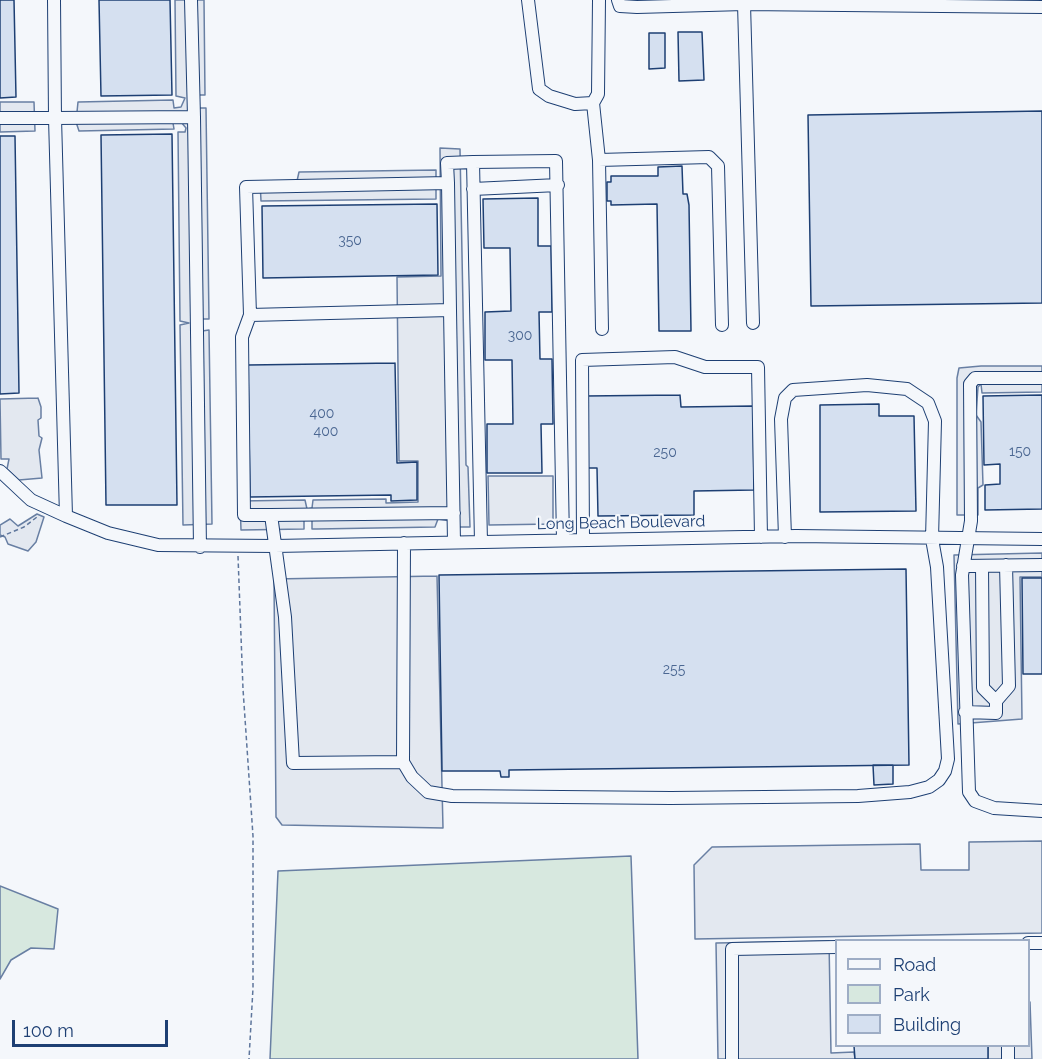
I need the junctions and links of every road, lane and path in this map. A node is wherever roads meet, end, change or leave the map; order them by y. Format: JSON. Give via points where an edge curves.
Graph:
{"nodes":[{"id":1,"x":54,"y":0,"type":"edge"},
{"id":2,"x":191,"y":0,"type":"edge"},
{"id":3,"x":528,"y":0,"type":"edge"},
{"id":4,"x":598,"y":0,"type":"edge"},
{"id":5,"x":618,"y":0,"type":"edge"},
{"id":6,"x":799,"y":3,"type":"edge"},
{"id":7,"x":815,"y":3,"type":"edge"},
{"id":8,"x":903,"y":3,"type":"edge"},
{"id":9,"x":677,"y":4,"type":"edge"},
{"id":10,"x":744,"y":4,"type":"junction"},
{"id":11,"x":846,"y":4,"type":"edge"},
{"id":12,"x":934,"y":4,"type":"edge"},
{"id":13,"x":994,"y":4,"type":"edge"},
{"id":14,"x":1029,"y":4,"type":"edge"},
{"id":15,"x":1042,"y":7,"type":"edge"},
{"id":16,"x":593,"y":103,"type":"junction"},
{"id":17,"x":194,"y":117,"type":"junction"},
{"id":18,"x":0,"y":118,"type":"edge"},
{"id":19,"x":55,"y":118,"type":"junction"},
{"id":20,"x":599,"y":160,"type":"junction"},
{"id":21,"x":473,"y":162,"type":"junction"},
{"id":22,"x":448,"y":183,"type":"junction"},
{"id":23,"x":558,"y":185,"type":"junction"},
{"id":24,"x":473,"y":189,"type":"junction"},
{"id":25,"x":450,"y":310,"type":"junction"},
{"id":26,"x":250,"y":315,"type":"junction"},
{"id":27,"x":753,"y":323,"type":"dead end"},
{"id":28,"x":722,"y":325,"type":"dead end"},
{"id":29,"x":602,"y":329,"type":"dead end"},
{"id":30,"x":1042,"y":378,"type":"edge"},
{"id":31,"x":0,"y":471,"type":"edge"},
{"id":32,"x":43,"y":505,"type":"junction"},
{"id":33,"x":454,"y":513,"type":"junction"},
{"id":34,"x":271,"y":515,"type":"junction"},
{"id":35,"x":66,"y":516,"type":"junction"},
{"id":36,"x":0,"y":537,"type":"edge"},
{"id":37,"x":761,"y":537,"type":"junction"},
{"id":38,"x":785,"y":537,"type":"junction"},
{"id":39,"x":967,"y":538,"type":"junction"},
{"id":40,"x":932,"y":539,"type":"junction"},
{"id":41,"x":1042,"y":539,"type":"edge"},
{"id":42,"x":563,"y":540,"type":"junction"},
{"id":43,"x":583,"y":540,"type":"junction"},
{"id":44,"x":454,"y":542,"type":"junction"},
{"id":45,"x":481,"y":542,"type":"junction"},
{"id":46,"x":404,"y":543,"type":"junction"},
{"id":47,"x":238,"y":546,"type":"junction"},
{"id":48,"x":275,"y":546,"type":"junction"},
{"id":49,"x":200,"y":547,"type":"junction"},
{"id":50,"x":1006,"y":565,"type":"junction"},
{"id":51,"x":1042,"y":565,"type":"edge"},
{"id":52,"x":963,"y":566,"type":"junction"},
{"id":53,"x":982,"y":566,"type":"junction"},
{"id":54,"x":996,"y":707,"type":"junction"},
{"id":55,"x":965,"y":712,"type":"junction"},
{"id":56,"x":404,"y":762,"type":"junction"},
{"id":57,"x":1042,"y":811,"type":"edge"},
{"id":58,"x":835,"y":947,"type":"edge"},
{"id":59,"x":249,"y":1059,"type":"edge"},
{"id":60,"x":732,"y":1059,"type":"edge"}],
"edges":[{"from":1,"to":19,"type":"street"},
{"from":2,"to":17,"type":"street"},
{"from":3,"to":16,"type":"street","via":[[539,88],[549,96],[575,104]]},
{"from":4,"to":16,"type":"street","via":[[598,94]]},
{"from":5,"to":9,"type":"street","via":[[620,6]]},
{"from":6,"to":7,"type":"street"},
{"from":6,"to":10,"type":"street"},
{"from":7,"to":11,"type":"street"},
{"from":8,"to":11,"type":"street"},
{"from":8,"to":12,"type":"street"},
{"from":9,"to":10,"type":"street"},
{"from":10,"to":27,"type":"street"},
{"from":12,"to":13,"type":"street"},
{"from":13,"to":14,"type":"street"},
{"from":14,"to":15,"type":"street"},
{"from":16,"to":20,"type":"street"},
{"from":17,"to":19,"type":"street"},
{"from":17,"to":49,"type":"street"},
{"from":18,"to":19,"type":"street"},
{"from":19,"to":35,"type":"street"},
{"from":20,"to":28,"type":"street","via":[[709,157],[718,166]]},
{"from":20,"to":29,"type":"street"},
{"from":21,"to":22,"type":"street","via":[[447,163]]},
{"from":21,"to":23,"type":"street","via":[[556,161]]},
{"from":21,"to":24,"type":"street"},
{"from":22,"to":25,"type":"street"},
{"from":22,"to":26,"type":"street","via":[[246,187]]},
{"from":23,"to":24,"type":"street"},
{"from":23,"to":42,"type":"street"},
{"from":24,"to":45,"type":"street"},
{"from":25,"to":26,"type":"street"},
{"from":25,"to":33,"type":"street"},
{"from":26,"to":34,"type":"street","via":[[242,337],[244,514]]},
{"from":30,"to":39,"type":"street","via":[[975,378],[970,384],[971,521]]},
{"from":31,"to":32,"type":"street","name":"Long Beach Boulevard","via":[[31,500]]},
{"from":32,"to":35,"type":"street","name":"Long Beach Boulevard"},
{"from":32,"to":36,"type":"path","via":[[32,521]]},
{"from":33,"to":34,"type":"street"},
{"from":33,"to":44,"type":"street"},
{"from":34,"to":48,"type":"street"},
{"from":35,"to":49,"type":"street","name":"Long Beach Boulevard","via":[[108,533],[158,545]]},
{"from":37,"to":38,"type":"street","name":"Long Beach Boulevard"},
{"from":37,"to":43,"type":"street","name":"Long Beach Boulevard"},
{"from":37,"to":43,"type":"street","via":[[758,368],[705,367],[675,357],[582,360]]},
{"from":38,"to":40,"type":"street","name":"Long Beach Boulevard"},
{"from":38,"to":40,"type":"street","via":[[781,419],[785,398],[793,390],[808,387],[867,385],[907,389],[928,403],[933,412]]},
{"from":39,"to":40,"type":"street","name":"Long Beach Boulevard"},
{"from":39,"to":41,"type":"street","name":"Long Beach Boulevard"},
{"from":39,"to":52,"type":"street"},
{"from":40,"to":56,"type":"street","via":[[948,759],[939,780],[929,787],[858,796],[452,796],[428,792],[418,785]]},
{"from":42,"to":43,"type":"street","name":"Long Beach Boulevard"},
{"from":42,"to":45,"type":"street","name":"Long Beach Boulevard"},
{"from":44,"to":45,"type":"street","name":"Long Beach Boulevard"},
{"from":44,"to":46,"type":"street","name":"Long Beach Boulevard"},
{"from":46,"to":48,"type":"street","name":"Long Beach Boulevard"},
{"from":46,"to":56,"type":"street"},
{"from":47,"to":48,"type":"street","name":"Long Beach Boulevard"},
{"from":47,"to":49,"type":"street","name":"Long Beach Boulevard"},
{"from":47,"to":59,"type":"path","via":[[253,836]]},
{"from":48,"to":56,"type":"street","via":[[283,599],[293,763]]},
{"from":50,"to":51,"type":"street"},
{"from":50,"to":53,"type":"street"},
{"from":50,"to":54,"type":"street","via":[[1009,686]]},
{"from":52,"to":53,"type":"street"},
{"from":52,"to":55,"type":"street"},
{"from":53,"to":54,"type":"street","via":[[983,688]]},
{"from":54,"to":55,"type":"street"},
{"from":55,"to":57,"type":"street","via":[[967,787],[971,796],[994,808]]},
{"from":58,"to":60,"type":"street","via":[[732,949]]}]}
